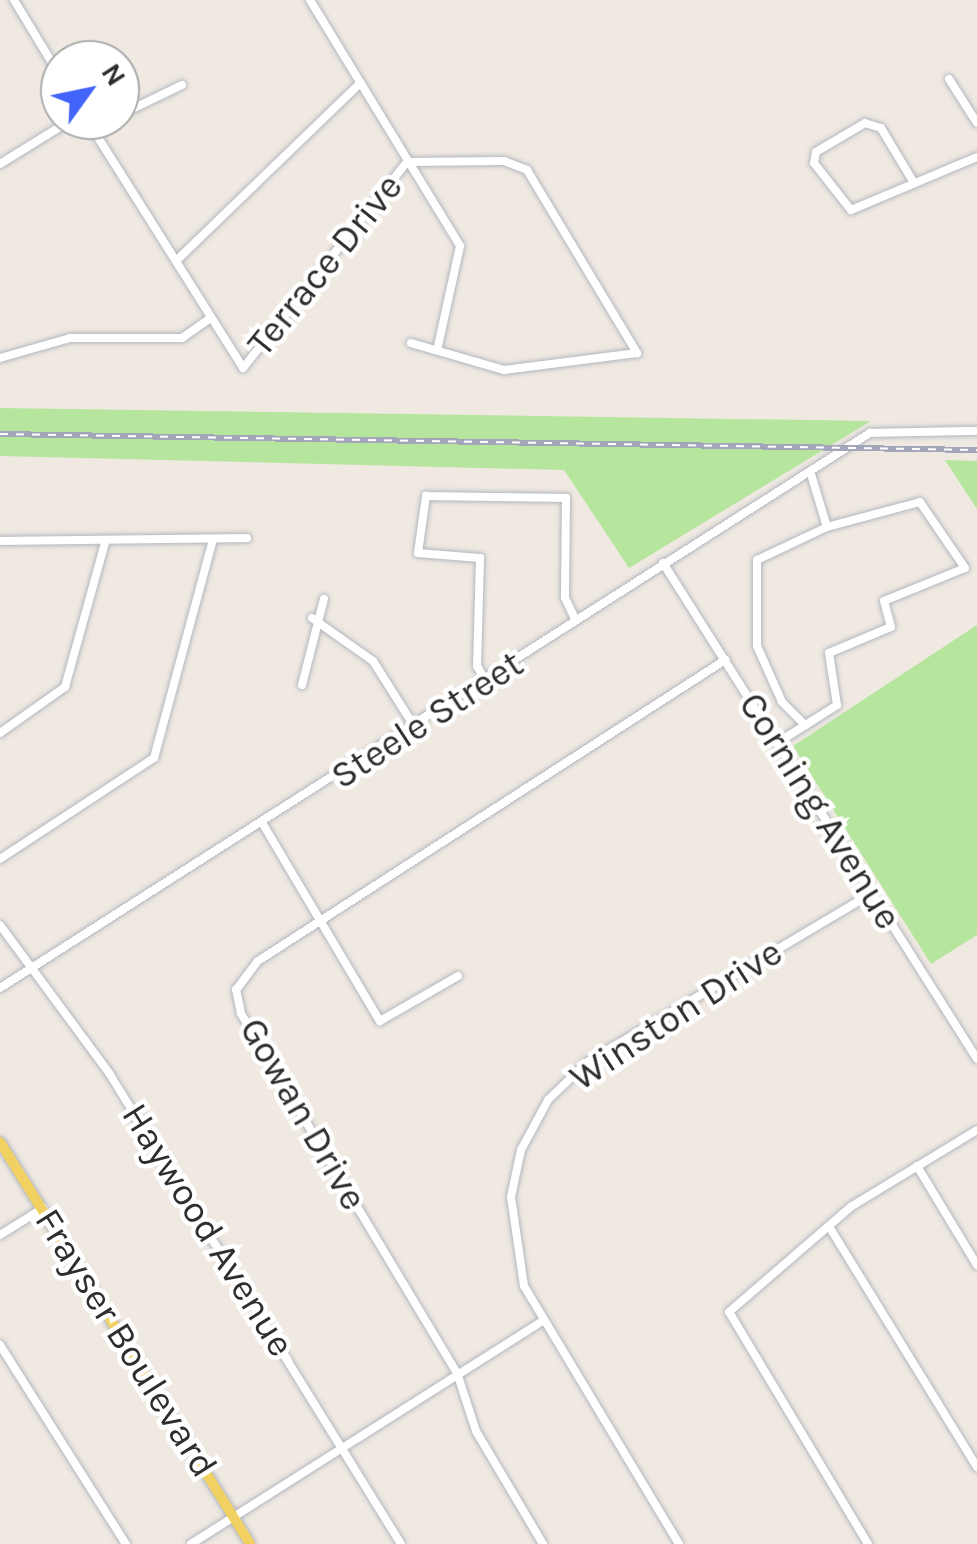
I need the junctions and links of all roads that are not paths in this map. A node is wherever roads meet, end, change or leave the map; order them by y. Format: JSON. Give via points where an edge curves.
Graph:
{"nodes":[{"id":1,"x":14,"y":0,"type":"edge"},
{"id":2,"x":310,"y":0,"type":"edge"},
{"id":3,"x":40,"y":43,"type":"edge"},
{"id":4,"x":950,"y":79,"type":"dead end"},
{"id":5,"x":360,"y":83,"type":"junction"},
{"id":6,"x":182,"y":85,"type":"dead end"},
{"id":7,"x":140,"y":105,"type":"edge"},
{"id":8,"x":977,"y":123,"type":"edge"},
{"id":9,"x":40,"y":139,"type":"edge"},
{"id":10,"x":99,"y":140,"type":"edge"},
{"id":11,"x":977,"y":157,"type":"edge"},
{"id":12,"x":407,"y":162,"type":"junction"},
{"id":13,"x":0,"y":164,"type":"edge"},
{"id":14,"x":914,"y":183,"type":"junction"},
{"id":15,"x":177,"y":260,"type":"junction"},
{"id":16,"x":208,"y":320,"type":"junction"},
{"id":17,"x":411,"y":343,"type":"dead end"},
{"id":18,"x":438,"y":346,"type":"junction"},
{"id":19,"x":0,"y":358,"type":"edge"},
{"id":20,"x":977,"y":431,"type":"edge"},
{"id":21,"x":812,"y":474,"type":"junction"},
{"id":22,"x":827,"y":527,"type":"junction"},
{"id":23,"x":247,"y":538,"type":"dead end"},
{"id":24,"x":213,"y":540,"type":"junction"},
{"id":25,"x":0,"y":541,"type":"edge"},
{"id":26,"x":105,"y":543,"type":"junction"},
{"id":27,"x":662,"y":563,"type":"junction"},
{"id":28,"x":324,"y":599,"type":"dead end"},
{"id":29,"x":312,"y":618,"type":"junction"},
{"id":30,"x":576,"y":622,"type":"junction"},
{"id":31,"x":725,"y":660,"type":"junction"},
{"id":32,"x":486,"y":682,"type":"junction"},
{"id":33,"x":302,"y":685,"type":"dead end"},
{"id":34,"x":804,"y":725,"type":"junction"},
{"id":35,"x":416,"y":729,"type":"junction"},
{"id":36,"x":0,"y":734,"type":"edge"},
{"id":37,"x":777,"y":743,"type":"junction"},
{"id":38,"x":264,"y":826,"type":"junction"},
{"id":39,"x":0,"y":859,"type":"edge"},
{"id":40,"x":872,"y":893,"type":"junction"},
{"id":41,"x":323,"y":923,"type":"junction"},
{"id":42,"x":0,"y":925,"type":"edge"},
{"id":43,"x":28,"y":970,"type":"junction"},
{"id":44,"x":458,"y":976,"type":"dead end"},
{"id":45,"x":0,"y":988,"type":"edge"},
{"id":46,"x":977,"y":1059,"type":"edge"},
{"id":47,"x":977,"y":1130,"type":"edge"},
{"id":48,"x":0,"y":1142,"type":"edge"},
{"id":49,"x":918,"y":1166,"type":"junction"},
{"id":50,"x":42,"y":1208,"type":"junction"},
{"id":51,"x":830,"y":1228,"type":"junction"},
{"id":52,"x":0,"y":1236,"type":"edge"},
{"id":53,"x":977,"y":1265,"type":"edge"},
{"id":54,"x":543,"y":1321,"type":"junction"},
{"id":55,"x":0,"y":1345,"type":"edge"},
{"id":56,"x":457,"y":1374,"type":"junction"},
{"id":57,"x":346,"y":1446,"type":"junction"},
{"id":58,"x":977,"y":1467,"type":"edge"},
{"id":59,"x":234,"y":1518,"type":"junction"},
{"id":60,"x":126,"y":1544,"type":"edge"},
{"id":61,"x":191,"y":1544,"type":"edge"},
{"id":62,"x":250,"y":1544,"type":"edge"},
{"id":63,"x":402,"y":1544,"type":"edge"},
{"id":64,"x":543,"y":1544,"type":"edge"},
{"id":65,"x":679,"y":1544,"type":"edge"},
{"id":66,"x":868,"y":1544,"type":"edge"}],
"edges":[{"from":1,"to":3,"type":"street"},
{"from":2,"to":5,"type":"street"},
{"from":4,"to":8,"type":"street"},
{"from":5,"to":12,"type":"street"},
{"from":5,"to":15,"type":"street"},
{"from":6,"to":7,"type":"street"},
{"from":9,"to":13,"type":"street"},
{"from":10,"to":15,"type":"street"},
{"from":11,"to":14,"type":"street"},
{"from":12,"to":16,"type":"street","name":"Terrace Drive","via":[[243,368]]},
{"from":12,"to":18,"type":"street","via":[[460,246]]},
{"from":12,"to":18,"type":"street","via":[[527,170],[637,353],[504,370]]},
{"from":14,"to":14,"type":"street","via":[[851,210],[814,163],[816,152],[865,122],[881,128]]},
{"from":15,"to":16,"type":"street"},
{"from":16,"to":19,"type":"street","via":[[182,338],[70,338]]},
{"from":17,"to":18,"type":"street"},
{"from":20,"to":21,"type":"street","name":"Steele Street","via":[[870,433]]},
{"from":21,"to":22,"type":"street"},
{"from":21,"to":27,"type":"street","name":"Steele Street"},
{"from":22,"to":34,"type":"street","via":[[756,560],[757,646],[782,702]]},
{"from":22,"to":34,"type":"street","via":[[920,502],[965,568],[884,601],[891,627],[829,653],[843,697]]},
{"from":23,"to":24,"type":"street"},
{"from":24,"to":26,"type":"street"},
{"from":24,"to":39,"type":"street","via":[[154,758]]},
{"from":25,"to":26,"type":"street"},
{"from":26,"to":36,"type":"street","via":[[65,687]]},
{"from":27,"to":30,"type":"street","name":"Steele Street"},
{"from":27,"to":31,"type":"street","name":"Corning Avenue"},
{"from":28,"to":29,"type":"street"},
{"from":29,"to":33,"type":"street"},
{"from":29,"to":35,"type":"street","via":[[374,660]]},
{"from":30,"to":32,"type":"street","name":"Steele Street"},
{"from":30,"to":32,"type":"street","via":[[565,598],[566,498],[426,496],[418,553],[480,558],[477,666]]},
{"from":31,"to":37,"type":"street","name":"Corning Avenue"},
{"from":31,"to":41,"type":"street","name":"Gowan Drive"},
{"from":32,"to":35,"type":"street","name":"Steele Street"},
{"from":34,"to":37,"type":"street"},
{"from":35,"to":38,"type":"street","name":"Steele Street"},
{"from":37,"to":40,"type":"street","name":"Corning Avenue"},
{"from":38,"to":41,"type":"street"},
{"from":38,"to":43,"type":"street","name":"Steele Street"},
{"from":40,"to":46,"type":"street","name":"Corning Avenue"},
{"from":40,"to":54,"type":"street","name":"Winston Drive","via":[[586,1064],[548,1100],[521,1150],[511,1198],[524,1286]]},
{"from":41,"to":44,"type":"street","via":[[380,1021]]},
{"from":41,"to":56,"type":"street","name":"Gowan Drive","via":[[246,974],[236,990],[241,1013]]},
{"from":42,"to":43,"type":"street","name":"Haywood Avenue"},
{"from":43,"to":45,"type":"street","name":"Steele Street"},
{"from":43,"to":57,"type":"street","name":"Haywood Avenue","via":[[108,1073]]},
{"from":47,"to":49,"type":"street"},
{"from":48,"to":50,"type":"main road","name":"Frayser Boulevard"},
{"from":49,"to":51,"type":"street"},
{"from":49,"to":53,"type":"street"},
{"from":50,"to":52,"type":"street"},
{"from":50,"to":59,"type":"main road","name":"Frayser Boulevard"},
{"from":51,"to":58,"type":"street"},
{"from":51,"to":66,"type":"street","via":[[729,1312]]},
{"from":54,"to":56,"type":"street"},
{"from":54,"to":65,"type":"street","name":"Winston Drive"},
{"from":55,"to":60,"type":"street"},
{"from":56,"to":57,"type":"street"},
{"from":56,"to":64,"type":"street","name":"Gowan Drive","via":[[476,1431]]},
{"from":57,"to":59,"type":"street"},
{"from":57,"to":63,"type":"street","name":"Haywood Avenue"},
{"from":59,"to":61,"type":"street"},
{"from":59,"to":62,"type":"main road","name":"Frayser Boulevard"}]}
